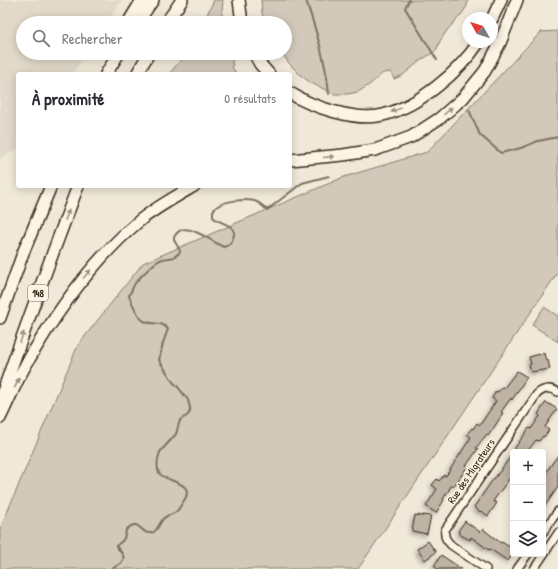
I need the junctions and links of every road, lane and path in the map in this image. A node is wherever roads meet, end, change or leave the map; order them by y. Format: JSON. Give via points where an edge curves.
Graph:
{"nodes":[{"id":1,"x":142,"y":0,"type":"edge"},
{"id":2,"x":153,"y":0,"type":"edge"},
{"id":3,"x":182,"y":0,"type":"edge"},
{"id":4,"x":239,"y":0,"type":"edge"},
{"id":5,"x":501,"y":0,"type":"edge"},
{"id":6,"x":517,"y":0,"type":"edge"},
{"id":7,"x":495,"y":12,"type":"edge"},
{"id":8,"x":132,"y":16,"type":"edge"},
{"id":9,"x":142,"y":16,"type":"edge"},
{"id":10,"x":171,"y":16,"type":"edge"},
{"id":11,"x":241,"y":16,"type":"edge"},
{"id":12,"x":475,"y":48,"type":"edge"},
{"id":13,"x":106,"y":60,"type":"edge"},
{"id":14,"x":114,"y":60,"type":"edge"},
{"id":15,"x":145,"y":60,"type":"edge"},
{"id":16,"x":258,"y":60,"type":"edge"},
{"id":17,"x":99,"y":72,"type":"edge"},
{"id":18,"x":107,"y":72,"type":"edge"},
{"id":19,"x":138,"y":72,"type":"edge"},
{"id":20,"x":267,"y":72,"type":"edge"},
{"id":21,"x":292,"y":94,"type":"edge"},
{"id":22,"x":292,"y":160,"type":"edge"},
{"id":23,"x":47,"y":188,"type":"edge"},
{"id":24,"x":50,"y":188,"type":"edge"},
{"id":25,"x":77,"y":188,"type":"edge"},
{"id":26,"x":191,"y":188,"type":"edge"},
{"id":27,"x":23,"y":253,"type":"junction"},
{"id":28,"x":0,"y":318,"type":"edge"},
{"id":29,"x":558,"y":392,"type":"edge"},
{"id":30,"x":0,"y":400,"type":"edge"},
{"id":31,"x":0,"y":418,"type":"edge"},
{"id":32,"x":558,"y":511,"type":"edge"},
{"id":33,"x":546,"y":528,"type":"edge"},
{"id":34,"x":558,"y":533,"type":"edge"},
{"id":35,"x":526,"y":557,"type":"edge"},
{"id":36,"x":486,"y":569,"type":"edge"},
{"id":37,"x":517,"y":569,"type":"edge"},
{"id":38,"x":534,"y":569,"type":"edge"}],
"edges":[{"from":1,"to":8,"type":"highway"},
{"from":2,"to":9,"type":"highway"},
{"from":3,"to":10,"type":"highway"},
{"from":4,"to":11,"type":"highway"},
{"from":5,"to":7,"type":"highway"},
{"from":22,"to":6,"type":"highway","one_way":true,"via":[[376,150],[411,137],[440,118],[463,98],[485,71],[500,43]]},
{"from":12,"to":21,"type":"highway","one_way":true,"via":[[453,72],[428,92],[398,110],[383,115],[364,116],[329,110]]},
{"from":13,"to":17,"type":"highway"},
{"from":14,"to":18,"type":"highway"},
{"from":15,"to":19,"type":"highway"},
{"from":16,"to":20,"type":"highway"},
{"from":23,"to":27,"type":"highway"},
{"from":24,"to":27,"type":"highway","number":"148"},
{"from":30,"to":25,"type":"highway","number":"148","one_way":true},
{"from":31,"to":26,"type":"highway","one_way":true,"via":[[23,369],[82,280],[109,249],[138,222]]},
{"from":27,"to":28,"type":"highway","number":"148"},
{"from":29,"to":36,"type":"street","name":"Rue des Migrateurs","via":[[546,388],[536,394],[445,530],[446,540],[451,545]]},
{"from":32,"to":33,"type":"street"},
{"from":34,"to":38,"type":"street"},
{"from":35,"to":37,"type":"street"}]}
